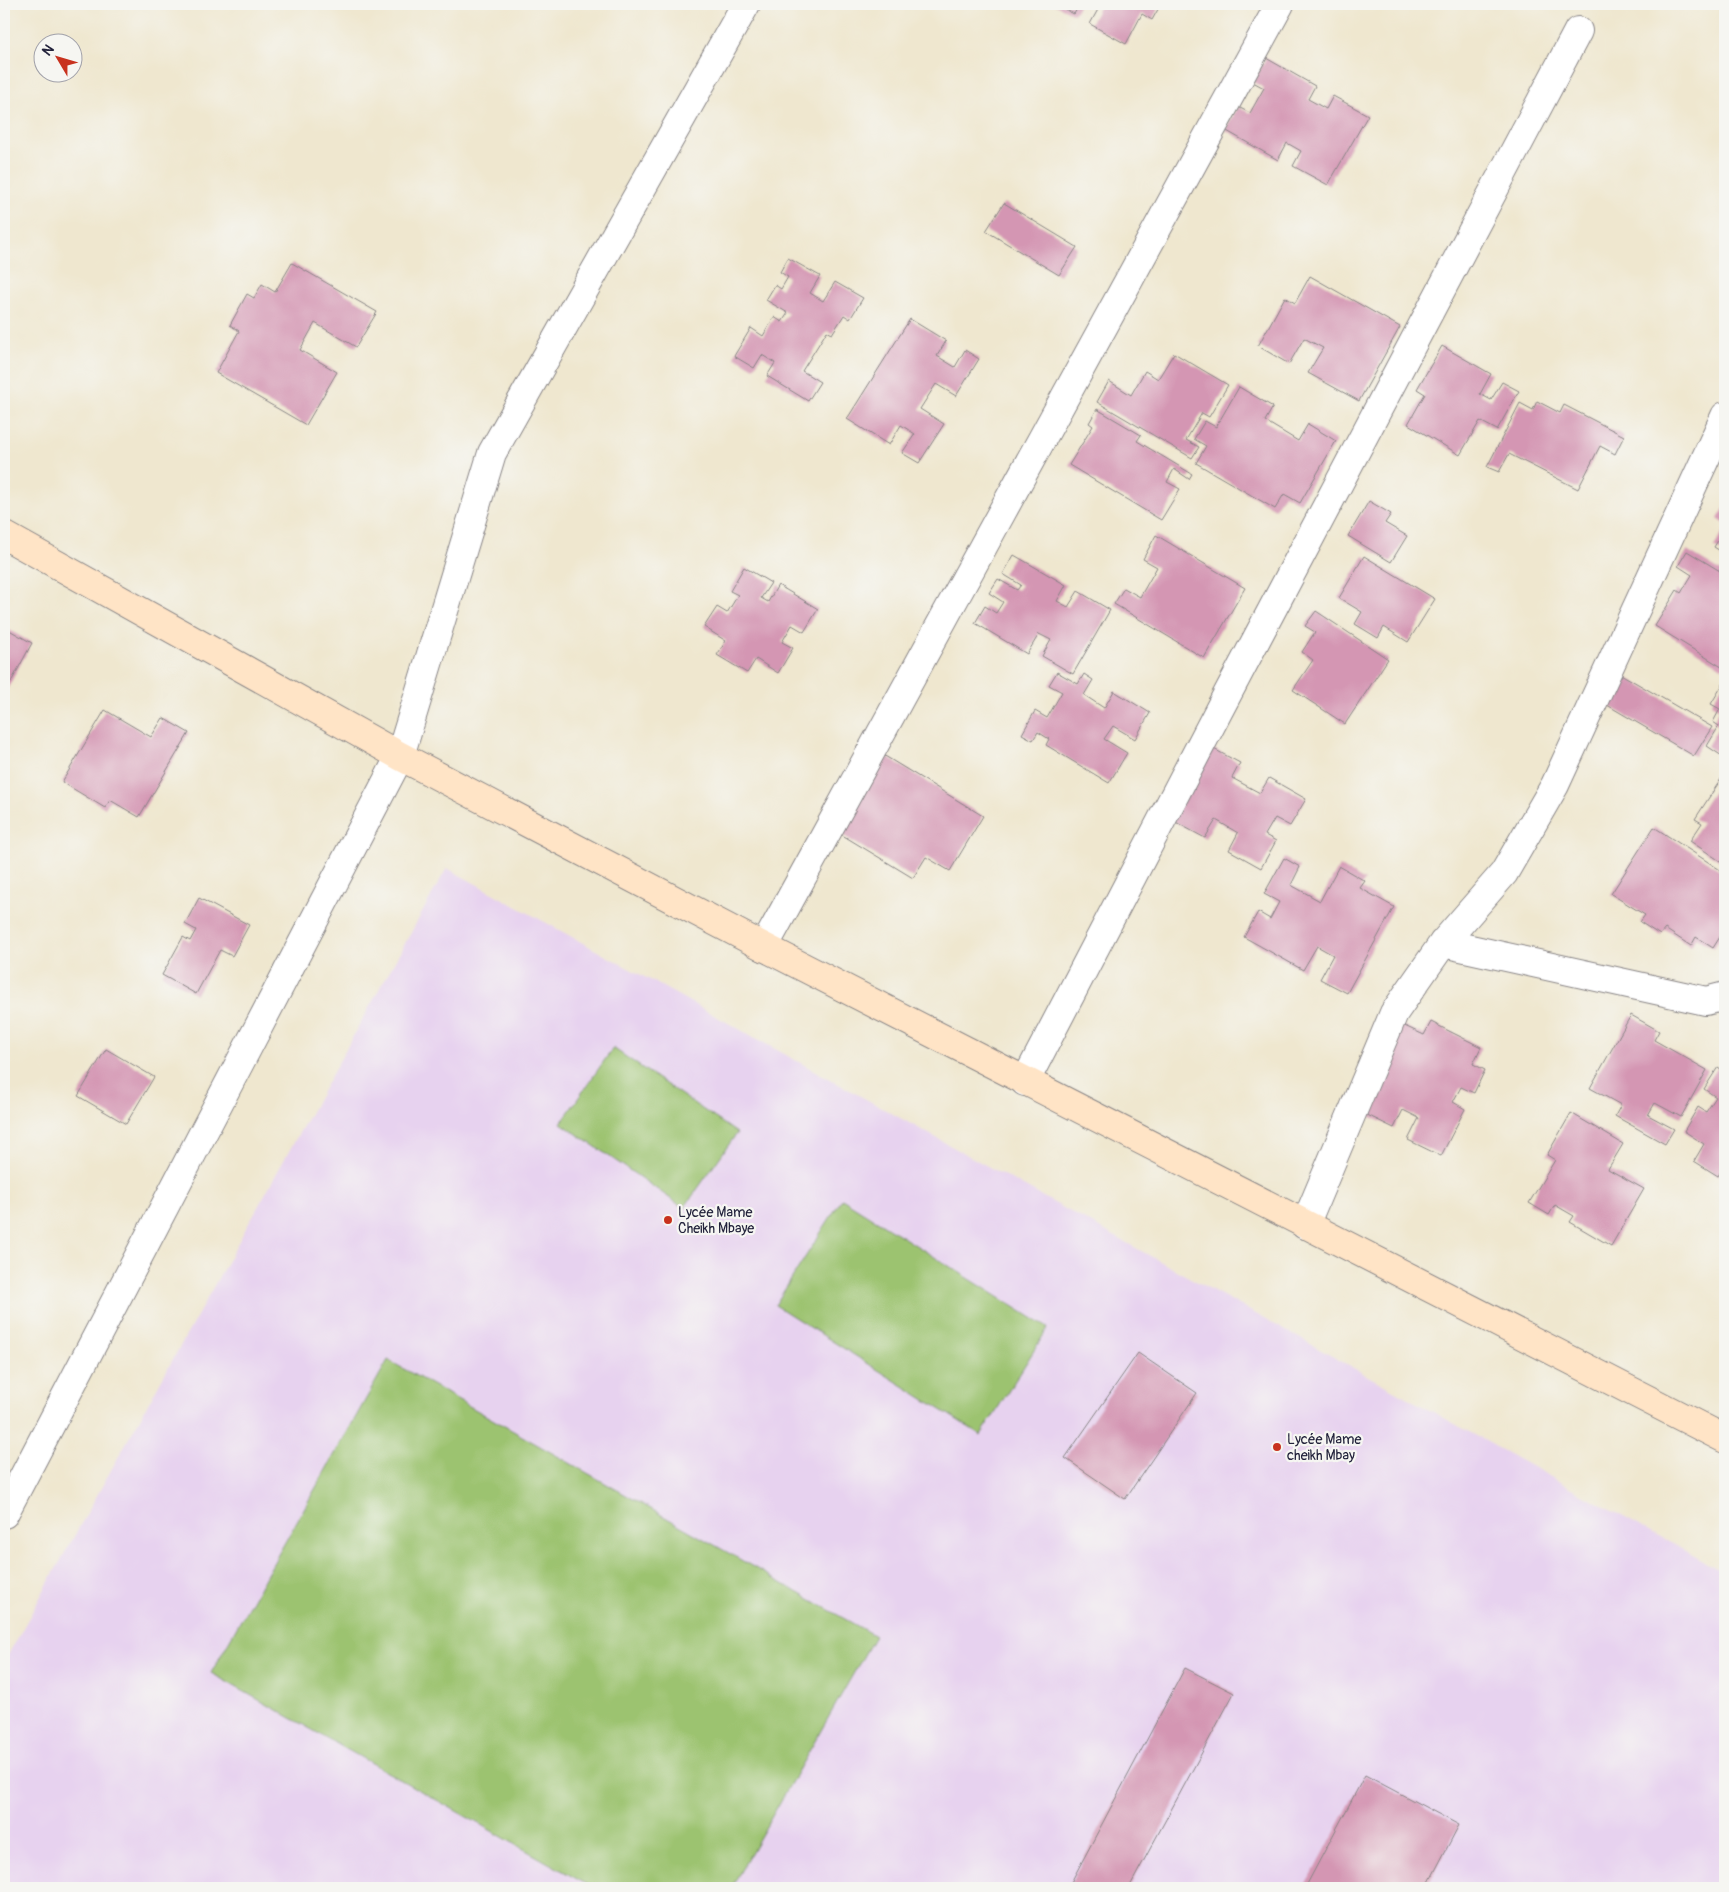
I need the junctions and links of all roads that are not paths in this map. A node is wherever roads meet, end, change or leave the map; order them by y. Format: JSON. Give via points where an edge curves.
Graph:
{"nodes":[{"id":1,"x":746,"y":4,"type":"edge"},
{"id":2,"x":1280,"y":4,"type":"edge"},
{"id":3,"x":1578,"y":32,"type":"dead end"},
{"id":4,"x":1725,"y":416,"type":"edge"},
{"id":5,"x":4,"y":534,"type":"edge"},
{"id":6,"x":400,"y":756,"type":"junction"},
{"id":7,"x":1443,"y":943,"type":"junction"},
{"id":8,"x":764,"y":948,"type":"junction"},
{"id":9,"x":1725,"y":996,"type":"edge"},
{"id":10,"x":1025,"y":1082,"type":"junction"},
{"id":11,"x":1305,"y":1224,"type":"junction"},
{"id":12,"x":1725,"y":1439,"type":"edge"},
{"id":13,"x":4,"y":1514,"type":"edge"}],
"edges":[{"from":1,"to":6,"type":"street","via":[[492,453]]},
{"from":2,"to":8,"type":"street"},
{"from":3,"to":10,"type":"street"},
{"from":4,"to":7,"type":"street","via":[[1555,785],[1504,873]]},
{"from":5,"to":6,"type":"main road"},
{"from":6,"to":8,"type":"main road"},
{"from":6,"to":13,"type":"street"},
{"from":7,"to":9,"type":"street","via":[[1706,1001]]},
{"from":7,"to":11,"type":"street","via":[[1394,1013]]},
{"from":8,"to":10,"type":"main road"},
{"from":10,"to":11,"type":"main road"},
{"from":11,"to":12,"type":"main road"}]}
